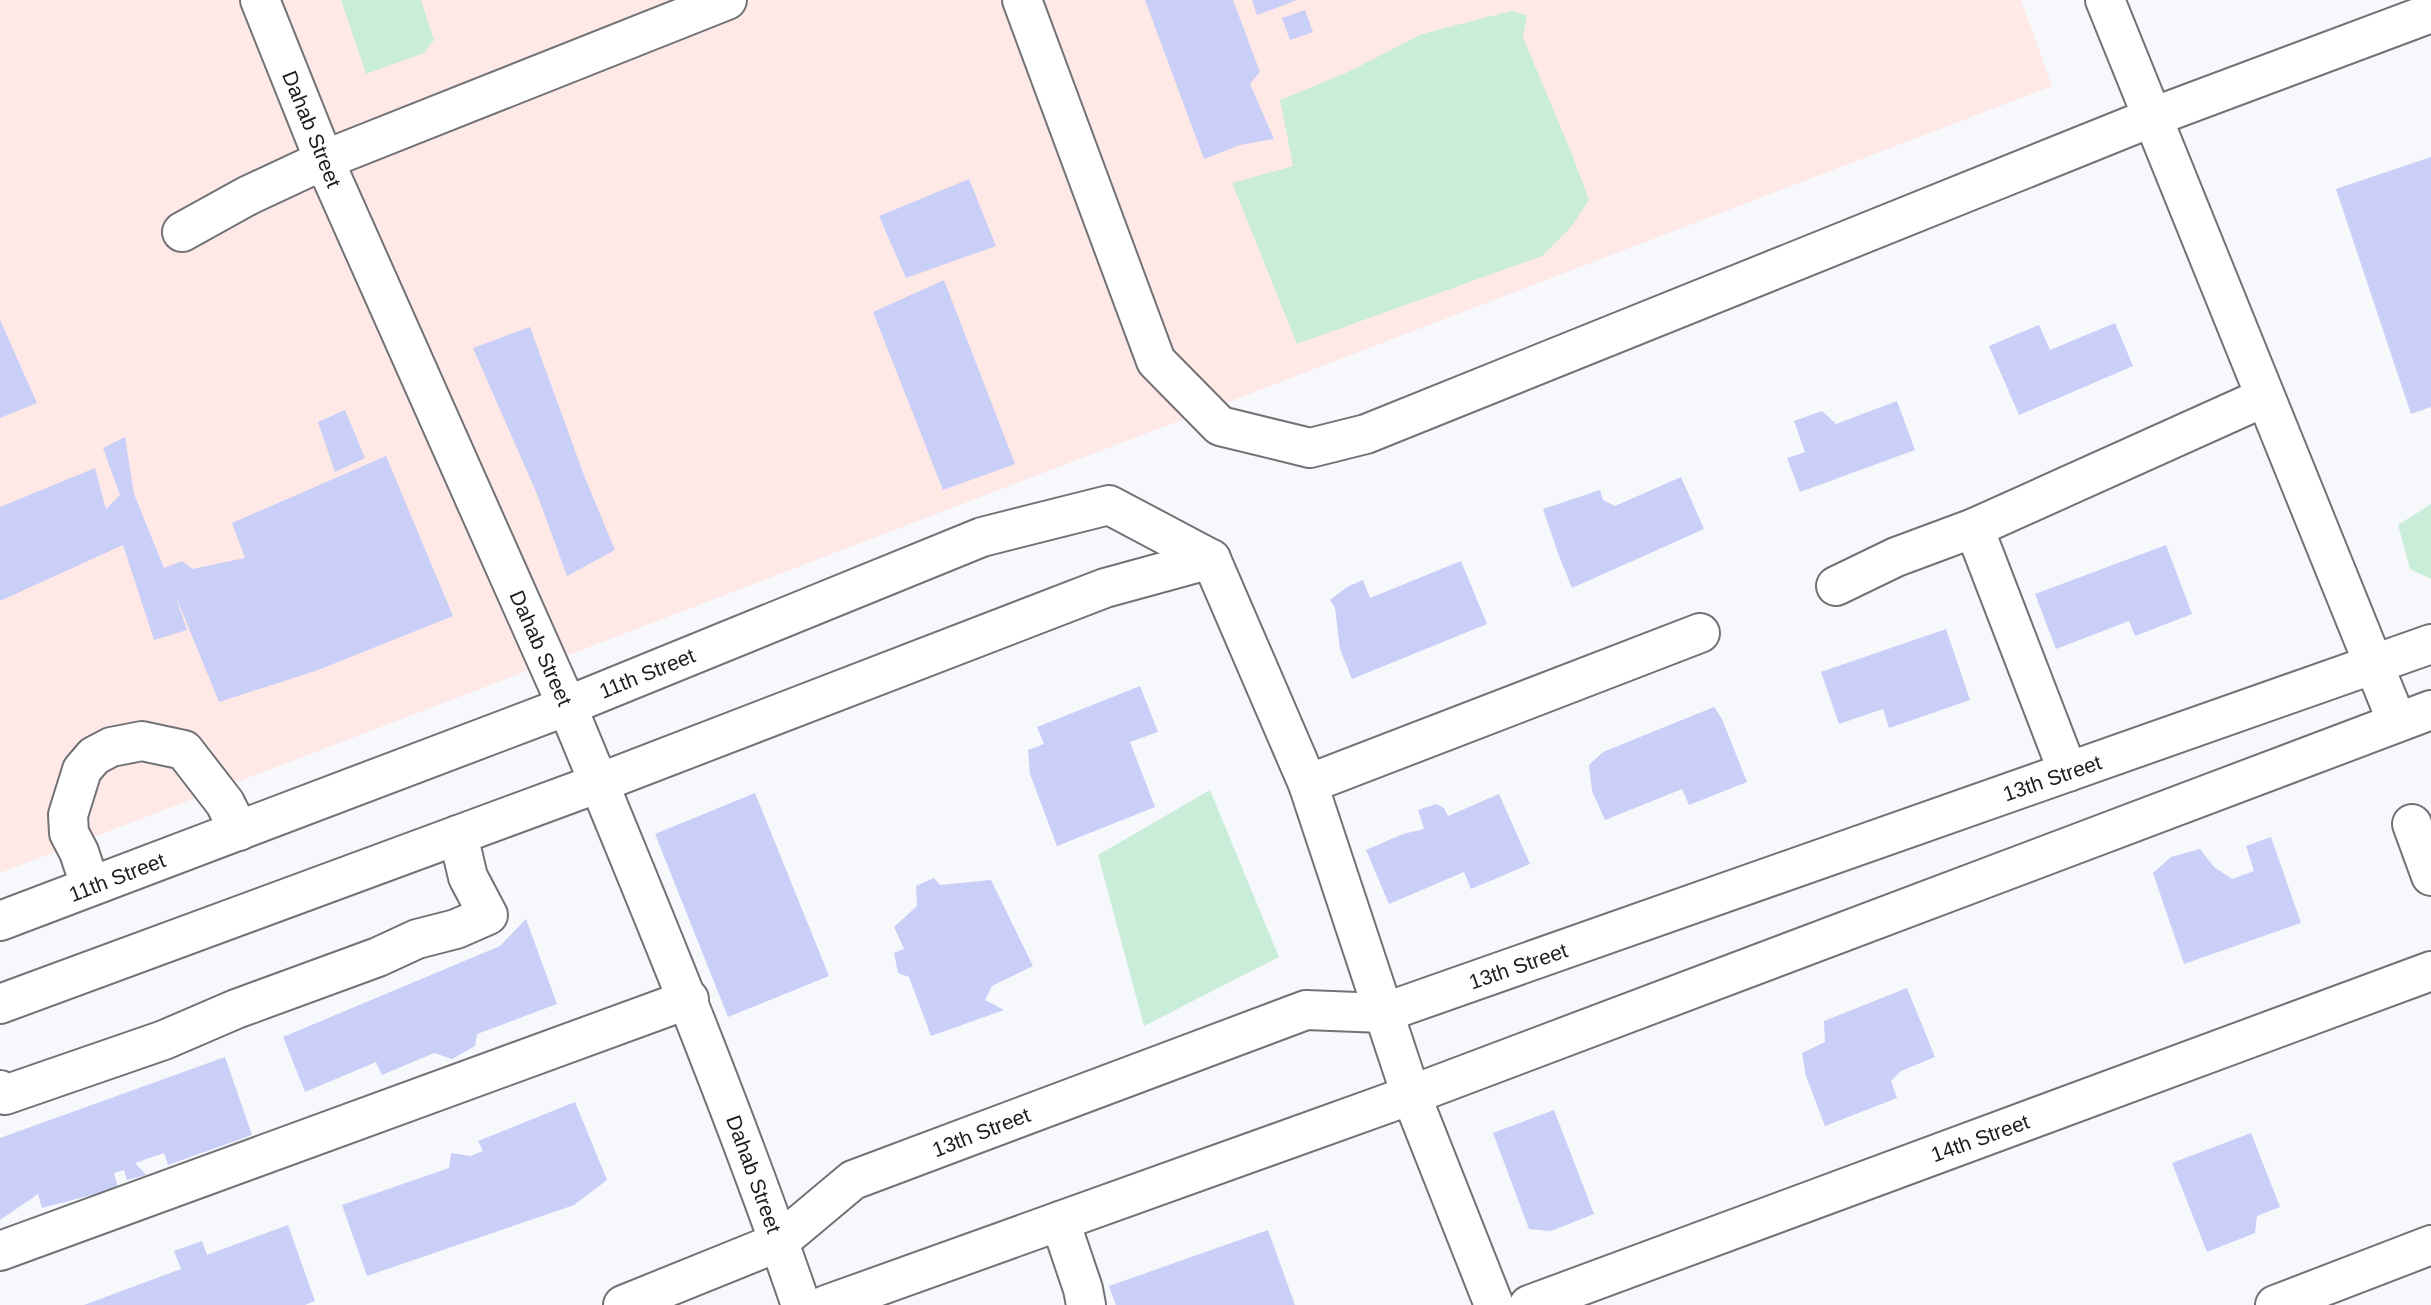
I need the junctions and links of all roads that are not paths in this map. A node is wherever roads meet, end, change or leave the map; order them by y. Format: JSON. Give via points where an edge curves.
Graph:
{"nodes":[{"id":1,"x":260,"y":0,"type":"edge"},
{"id":2,"x":727,"y":0,"type":"edge"},
{"id":3,"x":1022,"y":0,"type":"edge"},
{"id":4,"x":2105,"y":0,"type":"edge"},
{"id":5,"x":2431,"y":13,"type":"edge"},
{"id":6,"x":2153,"y":117,"type":"junction"},
{"id":7,"x":324,"y":160,"type":"junction"},
{"id":8,"x":182,"y":232,"type":"dead end"},
{"id":9,"x":2265,"y":397,"type":"junction"},
{"id":10,"x":1974,"y":527,"type":"junction"},
{"id":11,"x":1211,"y":559,"type":"junction"},
{"id":12,"x":1836,"y":586,"type":"dead end"},
{"id":13,"x":1700,"y":633,"type":"dead end"},
{"id":14,"x":2431,"y":644,"type":"edge"},
{"id":15,"x":2374,"y":665,"type":"junction"},
{"id":16,"x":567,"y":706,"type":"junction"},
{"id":17,"x":2414,"y":716,"type":"edge"},
{"id":18,"x":2068,"y":772,"type":"junction"},
{"id":19,"x":599,"y":783,"type":"junction"},
{"id":20,"x":1308,"y":784,"type":"junction"},
{"id":21,"x":2412,"y":824,"type":"dead end"},
{"id":22,"x":239,"y":831,"type":"junction"},
{"id":23,"x":458,"y":835,"type":"junction"},
{"id":24,"x":2431,"y":876,"type":"edge"},
{"id":25,"x":89,"y":887,"type":"junction"},
{"id":26,"x":0,"y":921,"type":"edge"},
{"id":27,"x":2431,"y":971,"type":"edge"},
{"id":28,"x":689,"y":999,"type":"junction"},
{"id":29,"x":0,"y":1004,"type":"edge"},
{"id":30,"x":1382,"y":1013,"type":"junction"},
{"id":31,"x":0,"y":1090,"type":"edge"},
{"id":32,"x":1411,"y":1095,"type":"junction"},
{"id":33,"x":1060,"y":1221,"type":"junction"},
{"id":34,"x":779,"y":1242,"type":"junction"},
{"id":35,"x":2431,"y":1245,"type":"edge"},
{"id":36,"x":0,"y":1251,"type":"edge"},
{"id":37,"x":623,"y":1305,"type":"edge"},
{"id":38,"x":801,"y":1305,"type":"edge"},
{"id":39,"x":826,"y":1305,"type":"edge"},
{"id":40,"x":1086,"y":1305,"type":"edge"},
{"id":41,"x":1494,"y":1305,"type":"edge"},
{"id":42,"x":1528,"y":1305,"type":"edge"},
{"id":43,"x":2276,"y":1305,"type":"edge"}],
"edges":[{"from":1,"to":7,"type":"street","name":"Dahab Street"},
{"from":2,"to":7,"type":"street"},
{"from":3,"to":6,"type":"street","via":[[1156,361],[1220,426],[1310,448],[1366,434]]},
{"from":4,"to":6,"type":"street"},
{"from":5,"to":6,"type":"street"},
{"from":6,"to":9,"type":"street"},
{"from":7,"to":8,"type":"street"},
{"from":7,"to":16,"type":"street","name":"Dahab Street"},
{"from":9,"to":10,"type":"street"},
{"from":9,"to":15,"type":"street"},
{"from":10,"to":12,"type":"street"},
{"from":10,"to":18,"type":"street"},
{"from":11,"to":16,"type":"street","name":"11th Street","via":[[1109,505],[982,537]]},
{"from":11,"to":19,"type":"street","via":[[1105,588]]},
{"from":11,"to":20,"type":"street"},
{"from":13,"to":20,"type":"street"},
{"from":14,"to":15,"type":"street","name":"13th Street"},
{"from":15,"to":17,"type":"street"},
{"from":15,"to":18,"type":"street","name":"13th Street"},
{"from":16,"to":19,"type":"street","name":"Dahab Street"},
{"from":16,"to":22,"type":"street","name":"11th Street"},
{"from":17,"to":32,"type":"street"},
{"from":18,"to":30,"type":"street","name":"13th Street"},
{"from":19,"to":23,"type":"street"},
{"from":19,"to":28,"type":"street","name":"Dahab Street"},
{"from":20,"to":30,"type":"street"},
{"from":21,"to":24,"type":"street"},
{"from":22,"to":25,"type":"street","name":"11th Street"},
{"from":22,"to":25,"type":"street","via":[[225,803],[184,750],[142,741],[111,747],[94,756],[82,770],[68,815],[69,833]]},
{"from":23,"to":29,"type":"street"},
{"from":23,"to":31,"type":"street","via":[[468,877],[488,915],[164,1040],[5,1095]]},
{"from":25,"to":26,"type":"street","name":"11th Street"},
{"from":27,"to":42,"type":"street","name":"14th Street"},
{"from":28,"to":34,"type":"street","name":"Dahab Street"},
{"from":28,"to":36,"type":"street"},
{"from":30,"to":32,"type":"street"},
{"from":30,"to":34,"type":"street","name":"13th Street","via":[[1306,1010],[853,1180]]},
{"from":32,"to":33,"type":"street"},
{"from":32,"to":41,"type":"street"},
{"from":33,"to":39,"type":"street"},
{"from":33,"to":40,"type":"street"},
{"from":34,"to":37,"type":"street","name":"13th Street"},
{"from":34,"to":38,"type":"street","name":"Dahab Street"},
{"from":35,"to":43,"type":"street"}]}
